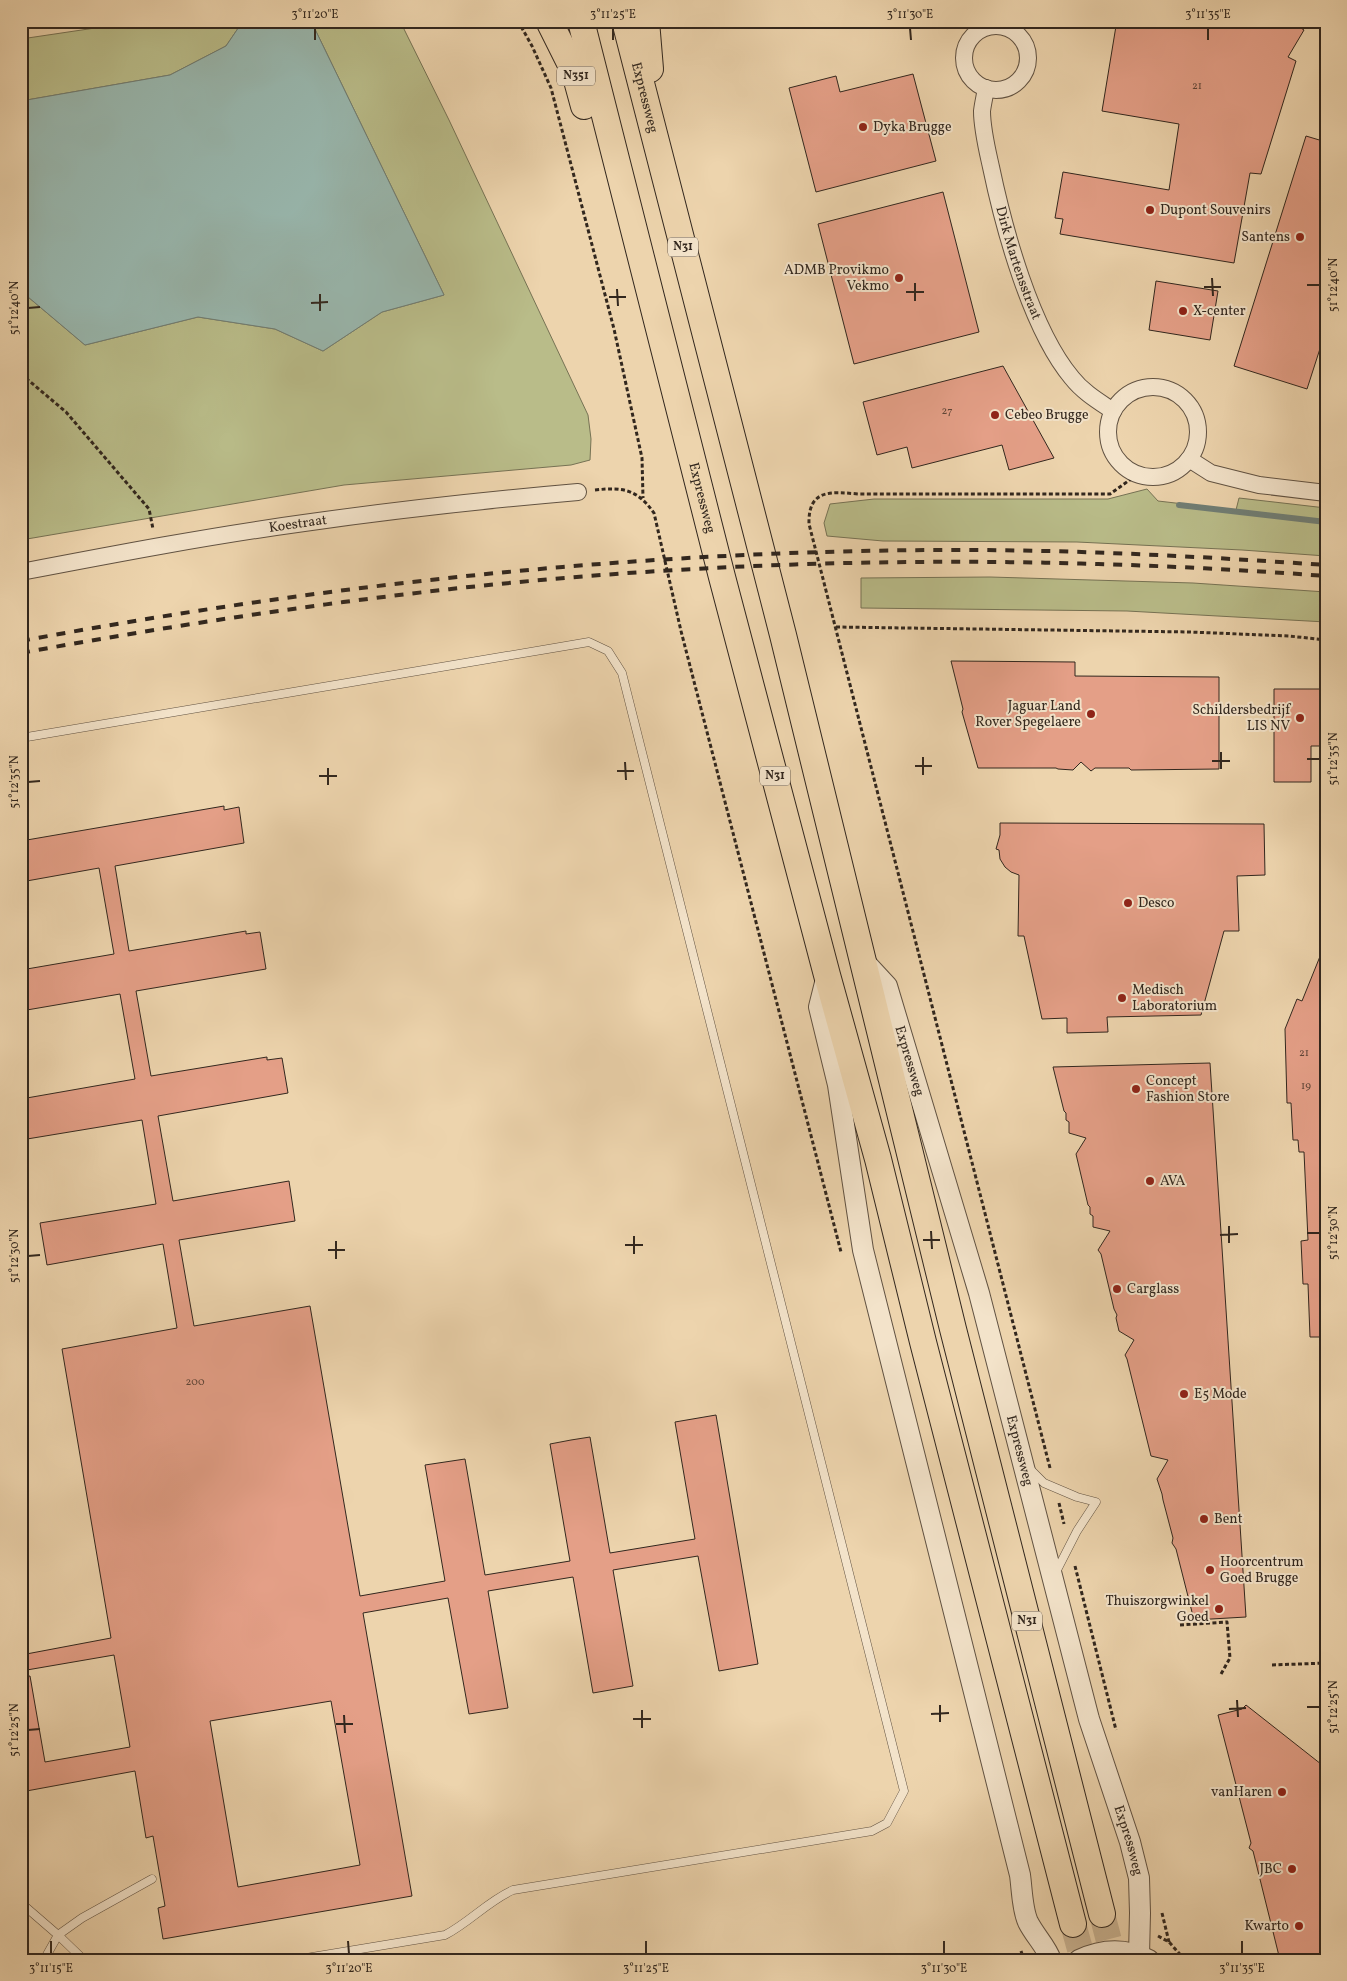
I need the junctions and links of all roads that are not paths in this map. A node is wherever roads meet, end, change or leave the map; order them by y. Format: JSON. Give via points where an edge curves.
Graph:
{"nodes":[{"id":1,"x":550,"y":21,"type":"edge"},
{"id":2,"x":581,"y":21,"type":"edge"},
{"id":3,"x":625,"y":21,"type":"edge"},
{"id":4,"x":646,"y":21,"type":"edge"},
{"id":5,"x":986,"y":88,"type":"dead end"},
{"id":6,"x":654,"y":135,"type":"junction"},
{"id":7,"x":620,"y":176,"type":"junction"},
{"id":8,"x":1113,"y":411,"type":"junction"},
{"id":9,"x":1189,"y":459,"type":"junction"},
{"id":10,"x":578,"y":492,"type":"road end"},
{"id":11,"x":1326,"y":492,"type":"edge"},
{"id":12,"x":21,"y":572,"type":"edge"},
{"id":13,"x":21,"y":738,"type":"edge"},
{"id":14,"x":861,"y":959,"type":"junction"},
{"id":15,"x":827,"y":975,"type":"junction"},
{"id":16,"x":1021,"y":1460,"type":"junction"},
{"id":17,"x":1052,"y":1580,"type":"junction"},
{"id":18,"x":152,"y":1879,"type":"dead end"},
{"id":19,"x":21,"y":1903,"type":"edge"},
{"id":20,"x":1102,"y":1914,"type":"tunnel mouth"},
{"id":21,"x":1073,"y":1924,"type":"tunnel mouth"},
{"id":22,"x":58,"y":1935,"type":"junction"},
{"id":23,"x":1144,"y":1957,"type":"edge"},
{"id":24,"x":44,"y":1960,"type":"edge"},
{"id":25,"x":84,"y":1960,"type":"edge"},
{"id":26,"x":294,"y":1960,"type":"edge"},
{"id":27,"x":1051,"y":1960,"type":"edge"},
{"id":28,"x":1079,"y":1960,"type":"edge"}],
"edges":[{"from":1,"to":7,"type":"highway","number":"N351","via":[[575,73],[592,134]]},
{"from":2,"to":7,"type":"highway","name":"Expressweg","number":"N31"},
{"from":3,"to":6,"type":"highway","name":"Expressweg","number":"N31"},
{"from":4,"to":6,"type":"highway"},
{"from":5,"to":8,"type":"street","name":"Dirk Martensstraat","via":[[982,111],[996,192],[1042,331],[1072,378],[1093,399]]},
{"from":6,"to":14,"type":"highway","name":"Expressweg","number":"N31","via":[[783,635]]},
{"from":7,"to":15,"type":"highway","name":"Expressweg","number":"N31"},
{"from":8,"to":9,"type":"street","via":[[1109,442],[1124,466],[1138,474],[1157,477],[1175,471]]},
{"from":8,"to":9,"type":"street","via":[[1125,397],[1141,388],[1159,387],[1177,393],[1190,405],[1197,423],[1197,442]]},
{"from":9,"to":11,"type":"street","via":[[1211,473],[1250,482]]},
{"from":10,"to":12,"type":"street","name":"Koestraat","via":[[302,523]]},
{"from":13,"to":26,"type":"lane","via":[[589,642],[608,651],[622,673],[904,1790],[887,1823],[872,1831],[513,1890],[445,1935]]},
{"from":14,"to":16,"type":"street","name":"Expressweg","number":"N31","via":[[887,986],[980,1293]]},
{"from":14,"to":20,"type":"highway","name":"Expressweg","number":"N31"},
{"from":15,"to":21,"type":"highway","name":"Expressweg","number":"N31","via":[[878,1159]]},
{"from":15,"to":27,"type":"street","name":"Expressweg","number":"N31","via":[[819,1007],[838,1085],[863,1250],[1020,1875],[1027,1920]]},
{"from":16,"to":17,"type":"street","name":"Expressweg","number":"N31"},
{"from":16,"to":17,"type":"lane","via":[[1044,1483],[1096,1502]]},
{"from":17,"to":23,"type":"street","name":"Expressweg","number":"N31","via":[[1089,1719],[1139,1878]]},
{"from":18,"to":22,"type":"lane"},
{"from":19,"to":22,"type":"lane"},
{"from":22,"to":24,"type":"lane"},
{"from":22,"to":25,"type":"lane"},
{"from":23,"to":28,"type":"street","via":[[1118,1951],[1093,1953]]}]}
